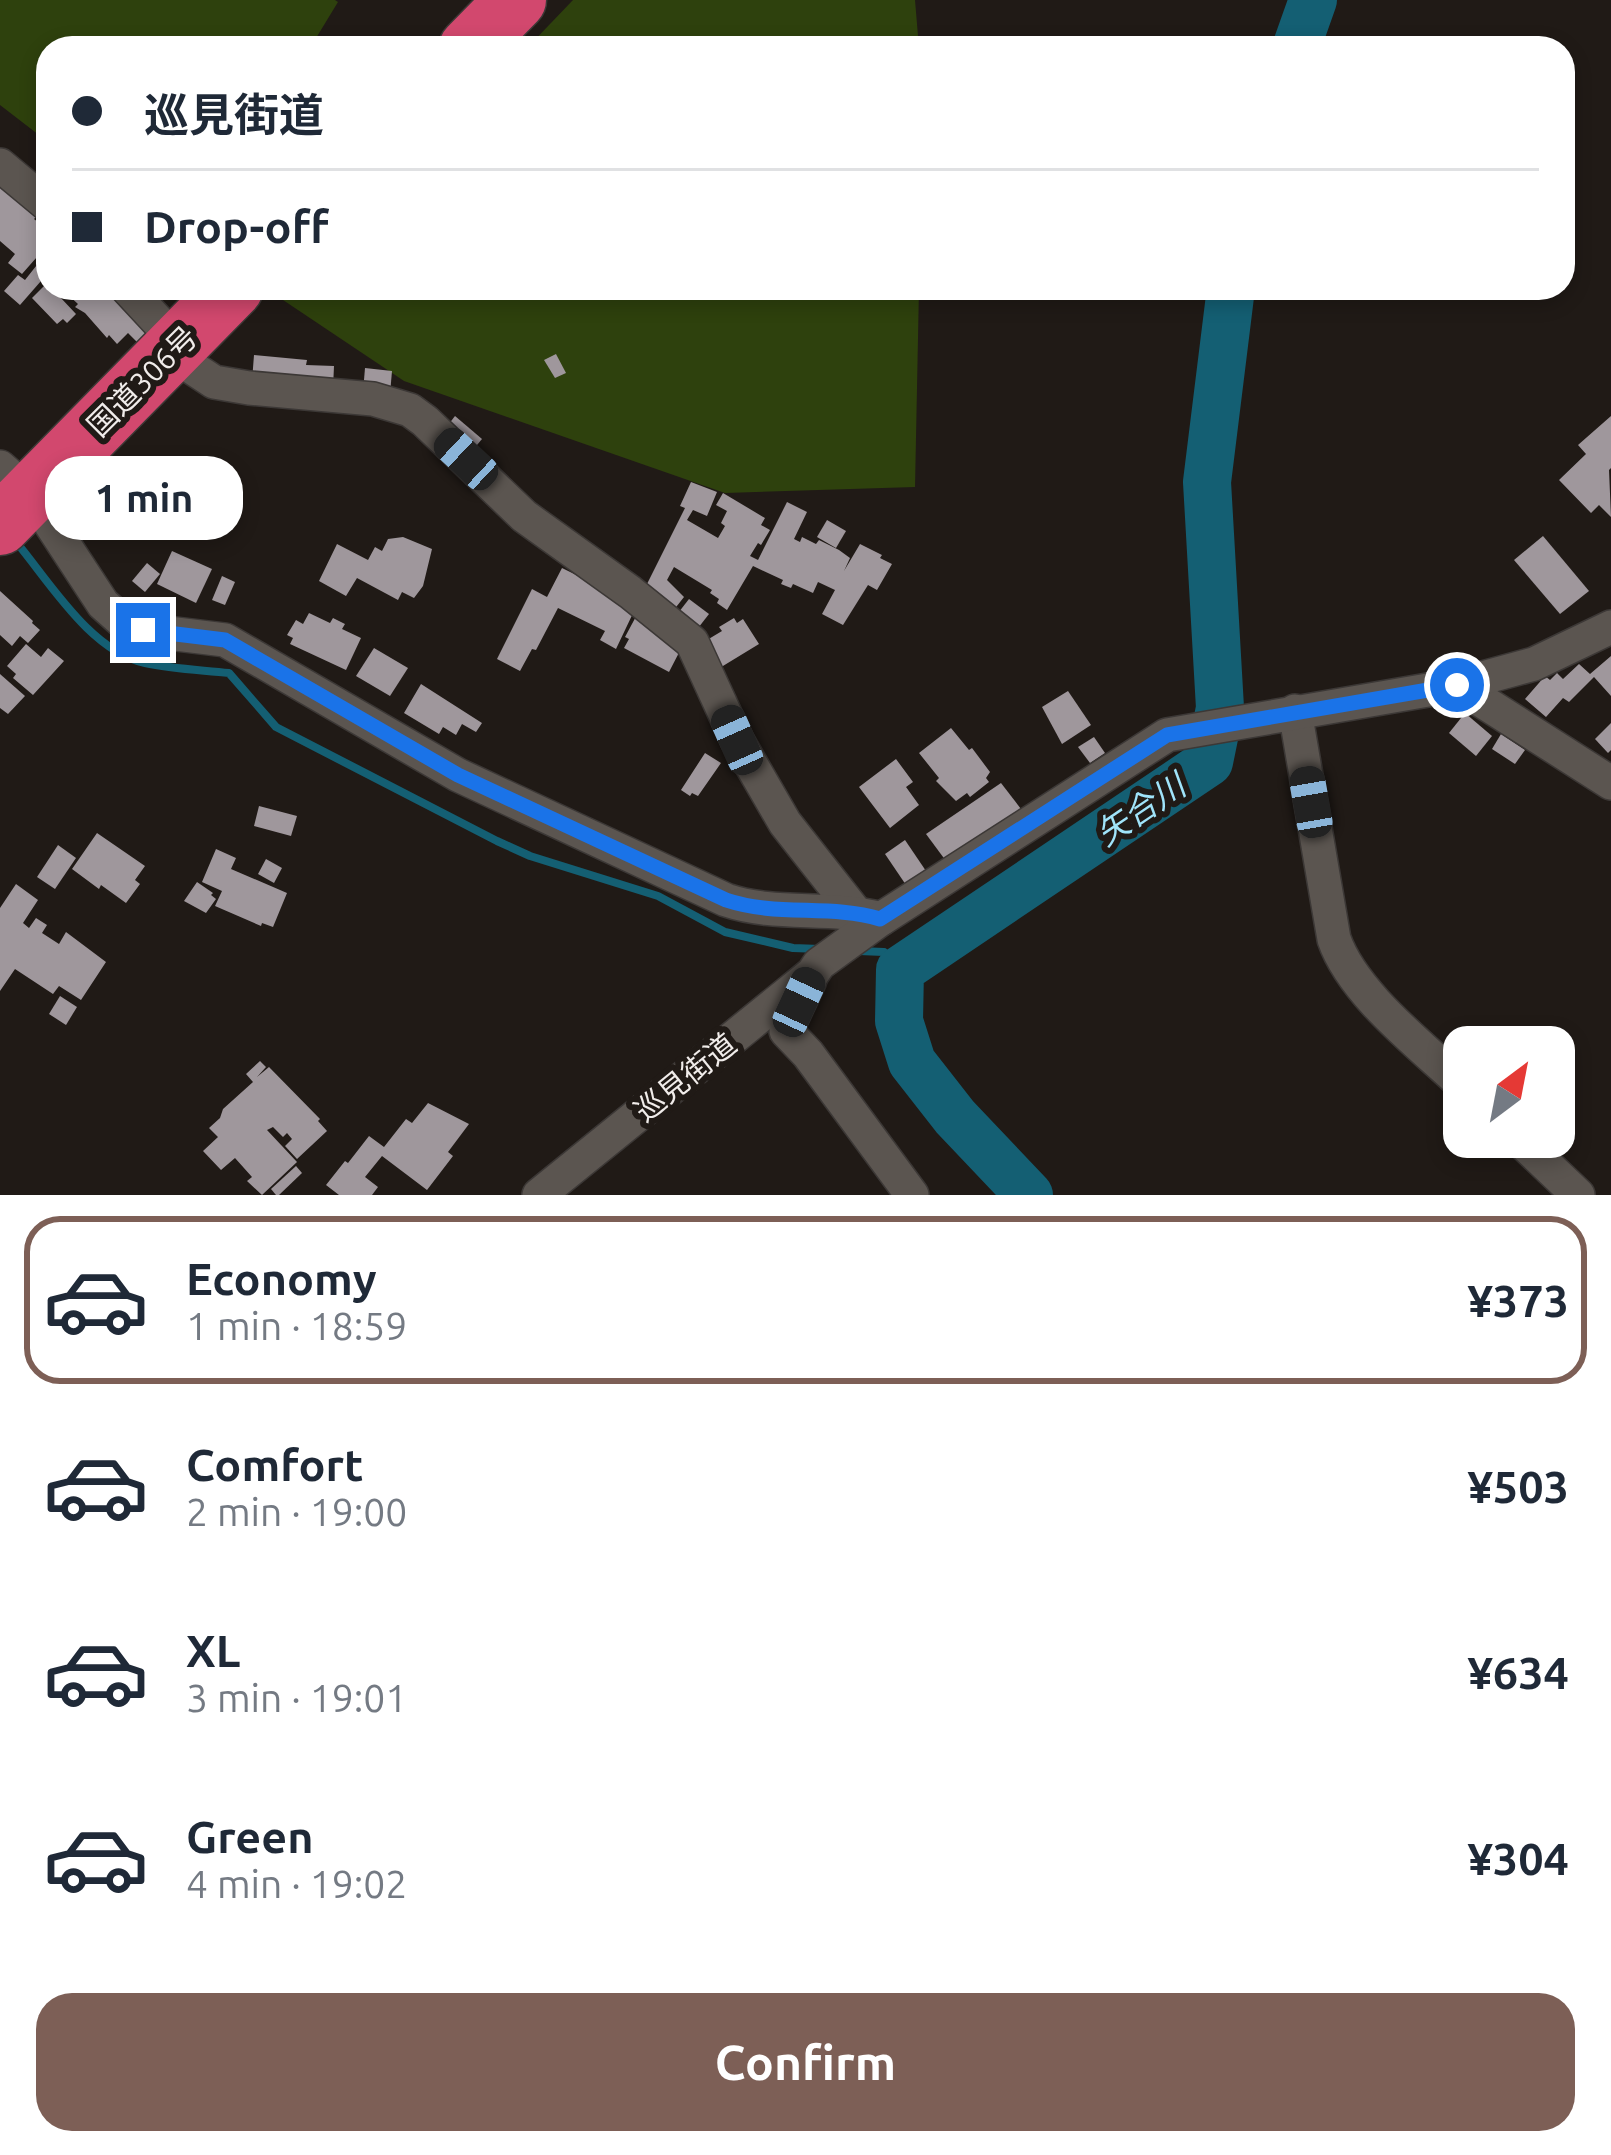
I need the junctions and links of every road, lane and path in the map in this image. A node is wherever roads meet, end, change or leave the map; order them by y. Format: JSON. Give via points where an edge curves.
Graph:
{"nodes":[{"id":1,"x":516,"y":0,"type":"edge"},
{"id":2,"x":481,"y":36,"type":"edge"},
{"id":3,"x":0,"y":164,"type":"edge"},
{"id":4,"x":36,"y":195,"type":"edge"},
{"id":5,"x":136,"y":300,"type":"edge"},
{"id":6,"x":221,"y":300,"type":"edge"},
{"id":7,"x":174,"y":348,"type":"junction"},
{"id":8,"x":13,"y":498,"type":"edge"},
{"id":9,"x":1611,"y":627,"type":"edge"},
{"id":10,"x":1457,"y":685,"type":"junction"},
{"id":11,"x":1295,"y":711,"type":"junction"},
{"id":12,"x":1611,"y":783,"type":"edge"},
{"id":13,"x":866,"y":920,"type":"junction"},
{"id":14,"x":816,"y":968,"type":"junction"},
{"id":15,"x":1443,"y":1066,"type":"edge"},
{"id":16,"x":1539,"y":1158,"type":"edge"},
{"id":17,"x":539,"y":1195,"type":"edge"},
{"id":18,"x":912,"y":1195,"type":"edge"},
{"id":19,"x":1578,"y":1195,"type":"edge"}],
"edges":[{"from":1,"to":2,"type":"highway"},
{"from":3,"to":4,"type":"street"},
{"from":5,"to":7,"type":"street"},
{"from":6,"to":7,"type":"highway","name":"国道306号"},
{"from":7,"to":8,"type":"highway","name":"国道306号"},
{"from":7,"to":13,"type":"street","via":[[214,382],[373,398],[425,421],[524,515],[692,642],[785,823]]},
{"from":8,"to":13,"type":"street","via":[[122,620],[225,640],[458,775],[726,900]]},
{"from":9,"to":10,"type":"street","name":"巡見街道","via":[[1534,664]]},
{"from":10,"to":11,"type":"street","name":"巡見街道"},
{"from":10,"to":12,"type":"street"},
{"from":11,"to":13,"type":"street","name":"巡見街道","via":[[1167,735]]},
{"from":11,"to":15,"type":"street","via":[[1341,959]]},
{"from":13,"to":14,"type":"street","name":"巡見街道"},
{"from":14,"to":17,"type":"street","name":"巡見街道"},
{"from":14,"to":18,"type":"street","via":[[786,1031]]},
{"from":16,"to":19,"type":"street"}]}
